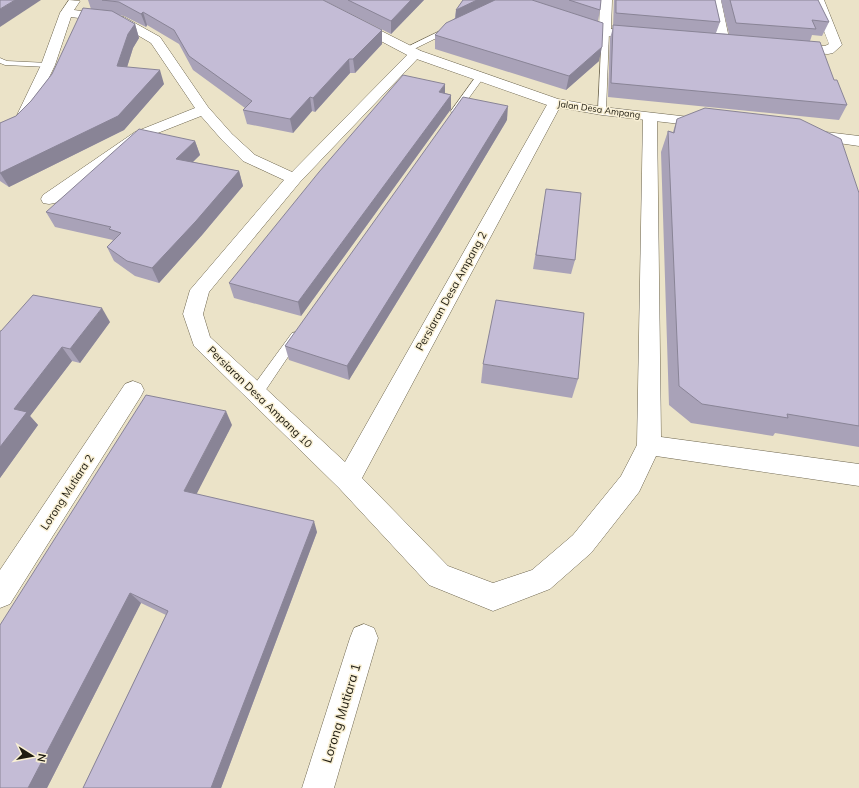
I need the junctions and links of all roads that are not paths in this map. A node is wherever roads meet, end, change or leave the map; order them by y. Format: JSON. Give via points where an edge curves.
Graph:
{"nodes":[{"id":1,"x":75,"y":0,"type":"edge"},
{"id":2,"x":312,"y":0,"type":"edge"},
{"id":3,"x":606,"y":0,"type":"edge"},
{"id":4,"x":715,"y":0,"type":"edge"},
{"id":5,"x":818,"y":0,"type":"edge"},
{"id":6,"x":66,"y":12,"type":"junction"},
{"id":7,"x":562,"y":18,"type":"edge"},
{"id":8,"x":461,"y":24,"type":"edge"},
{"id":9,"x":605,"y":32,"type":"junction"},
{"id":10,"x":653,"y":36,"type":"edge"},
{"id":11,"x":708,"y":41,"type":"edge"},
{"id":12,"x":724,"y":43,"type":"junction"},
{"id":13,"x":739,"y":44,"type":"edge"},
{"id":14,"x":783,"y":48,"type":"edge"},
{"id":15,"x":410,"y":52,"type":"junction"},
{"id":16,"x":0,"y":60,"type":"edge"},
{"id":17,"x":48,"y":65,"type":"junction"},
{"id":18,"x":480,"y":77,"type":"junction"},
{"id":19,"x":555,"y":103,"type":"junction"},
{"id":20,"x":203,"y":110,"type":"junction"},
{"id":21,"x":602,"y":111,"type":"junction"},
{"id":22,"x":24,"y":115,"type":"edge"},
{"id":23,"x":650,"y":117,"type":"junction"},
{"id":24,"x":448,"y":122,"type":"edge"},
{"id":25,"x":720,"y":125,"type":"edge"},
{"id":26,"x":796,"y":133,"type":"edge"},
{"id":27,"x":859,"y":142,"type":"edge"},
{"id":28,"x":294,"y":179,"type":"junction"},
{"id":29,"x":48,"y":200,"type":"dead end"},
{"id":30,"x":302,"y":329,"type":"edge"},
{"id":31,"x":133,"y":390,"type":"dead end"},
{"id":32,"x":256,"y":393,"type":"junction"},
{"id":33,"x":649,"y":444,"type":"junction"},
{"id":34,"x":859,"y":475,"type":"edge"},
{"id":35,"x":348,"y":480,"type":"junction"},
{"id":36,"x":0,"y":594,"type":"edge"},
{"id":37,"x":364,"y":638,"type":"dead end"},
{"id":38,"x":318,"y":788,"type":"edge"}],
"edges":[{"from":1,"to":6,"type":"street"},
{"from":2,"to":15,"type":"street","name":"Jalan Desa Ampang"},
{"from":3,"to":9,"type":"street"},
{"from":4,"to":12,"type":"street"},
{"from":5,"to":14,"type":"street","via":[[836,45],[828,50]]},
{"from":6,"to":17,"type":"street"},
{"from":6,"to":20,"type":"street","via":[[120,20],[156,40]]},
{"from":7,"to":9,"type":"street"},
{"from":8,"to":15,"type":"lane"},
{"from":9,"to":10,"type":"street"},
{"from":9,"to":21,"type":"lane"},
{"from":11,"to":12,"type":"street"},
{"from":12,"to":13,"type":"street"},
{"from":15,"to":18,"type":"street","name":"Jalan Desa Ampang"},
{"from":15,"to":28,"type":"street","name":"Persiaran Desa Ampang 10"},
{"from":16,"to":17,"type":"lane","via":[[5,63]]},
{"from":17,"to":22,"type":"street"},
{"from":18,"to":19,"type":"street","name":"Jalan Desa Ampang"},
{"from":18,"to":24,"type":"lane"},
{"from":19,"to":21,"type":"street","name":"Jalan Desa Ampang"},
{"from":19,"to":35,"type":"street","name":"Persiaran Desa Ampang 2"},
{"from":20,"to":28,"type":"street","via":[[249,158]]},
{"from":20,"to":29,"type":"street","via":[[140,135]]},
{"from":21,"to":23,"type":"street","name":"Jalan Desa Ampang"},
{"from":23,"to":25,"type":"street","name":"Jalan Desa Ampang"},
{"from":23,"to":33,"type":"street"},
{"from":26,"to":27,"type":"street"},
{"from":28,"to":32,"type":"street","name":"Persiaran Desa Ampang 10","via":[[200,290],[193,314],[201,340]]},
{"from":30,"to":32,"type":"lane"},
{"from":31,"to":36,"type":"street","name":"Lorong Mutiara 2"},
{"from":32,"to":35,"type":"street","name":"Persiaran Desa Ampang 10"},
{"from":33,"to":34,"type":"street"},
{"from":33,"to":35,"type":"street","name":"Persiaran Desa Ampang 10","via":[[630,484],[582,544],[540,580],[492,597],[439,576]]},
{"from":37,"to":38,"type":"street","name":"Lorong Mutiara 1"}]}
